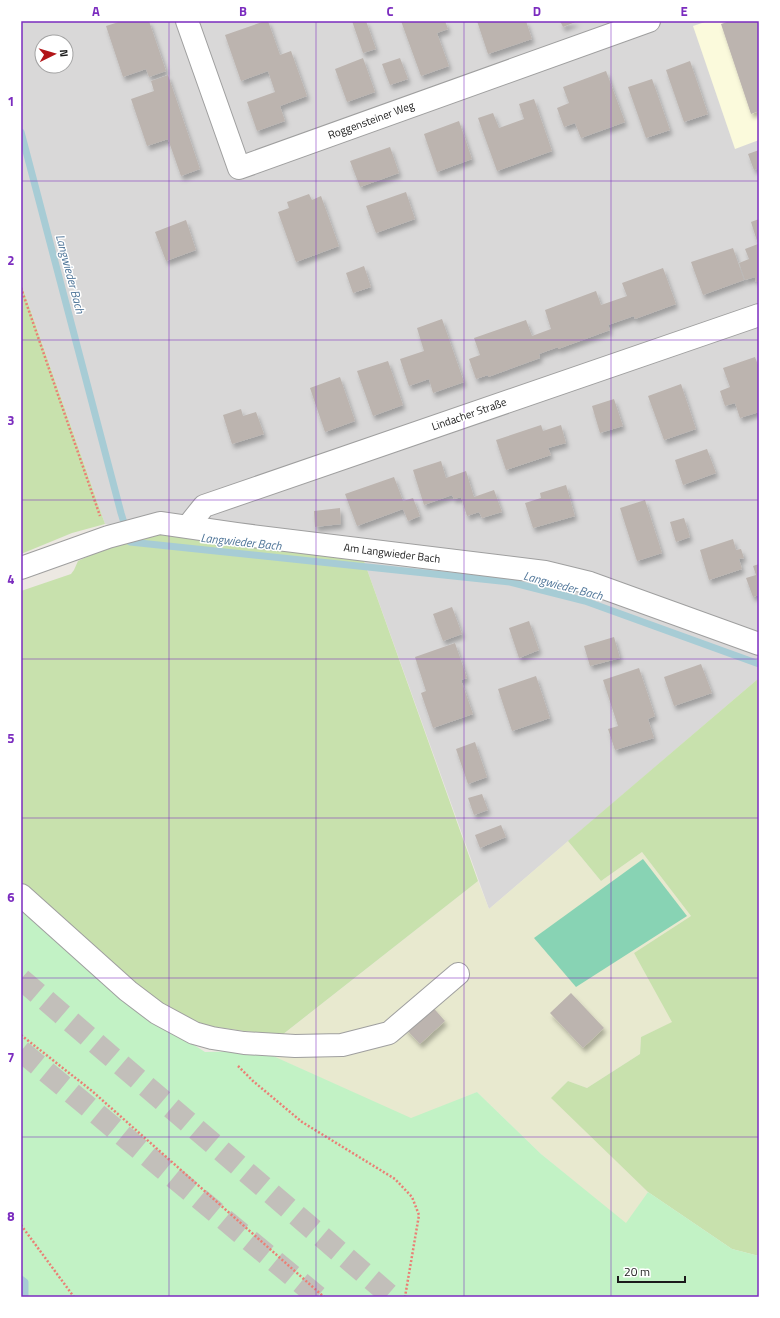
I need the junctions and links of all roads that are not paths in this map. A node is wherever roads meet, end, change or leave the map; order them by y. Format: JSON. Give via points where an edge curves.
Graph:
{"nodes":[{"id":1,"x":187,"y":21,"type":"edge"},
{"id":2,"x":649,"y":21,"type":"edge"},
{"id":3,"x":759,"y":315,"type":"edge"},
{"id":4,"x":188,"y":526,"type":"junction"},
{"id":5,"x":21,"y":568,"type":"edge"},
{"id":6,"x":759,"y":644,"type":"edge"},
{"id":7,"x":21,"y":895,"type":"edge"},
{"id":8,"x":458,"y":974,"type":"dead end"}],
"edges":[{"from":1,"to":2,"type":"street","name":"Roggensteiner Weg","via":[[239,168]]},
{"from":3,"to":4,"type":"street","name":"Lindacher Straße","via":[[204,506]]},
{"from":4,"to":5,"type":"street","name":"Am Langwieder Bach","via":[[160,523],[140,528]]},
{"from":4,"to":6,"type":"street","name":"Am Langwieder Bach","via":[[545,572],[590,583]]},
{"from":7,"to":8,"type":"street","via":[[128,991],[157,1013],[194,1033],[212,1038],[295,1046],[342,1045],[389,1033]]}]}
